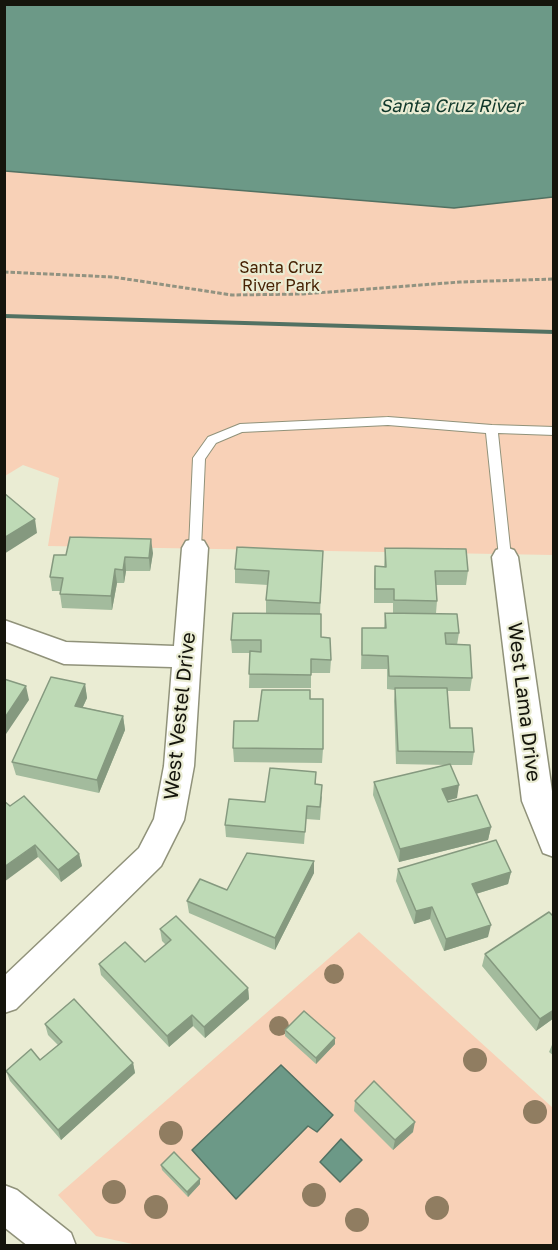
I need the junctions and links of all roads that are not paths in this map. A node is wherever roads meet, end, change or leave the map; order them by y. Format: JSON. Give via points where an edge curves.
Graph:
{"nodes":[{"id":1,"x":492,"y":429,"type":"junction"},
{"id":2,"x":554,"y":431,"type":"edge"},
{"id":3,"x":195,"y":549,"type":"joint"},
{"id":4,"x":505,"y":558,"type":"joint"},
{"id":5,"x":4,"y":630,"type":"edge"},
{"id":6,"x":187,"y":657,"type":"junction"},
{"id":7,"x":554,"y":844,"type":"edge"},
{"id":8,"x":4,"y":998,"type":"edge"},
{"id":9,"x":4,"y":1203,"type":"edge"},
{"id":10,"x":58,"y":1245,"type":"edge"}],
"edges":[{"from":1,"to":2,"type":"lane"},
{"from":1,"to":3,"type":"lane","via":[[388,420],[240,428],[212,440],[199,458]]},
{"from":1,"to":4,"type":"lane"},
{"from":3,"to":6,"type":"street","name":"West Vestel Drive"},
{"from":4,"to":7,"type":"street","name":"West Lama Drive","via":[[537,801]]},
{"from":5,"to":6,"type":"street","via":[[64,653]]},
{"from":6,"to":8,"type":"street","name":"West Vestel Drive","via":[[179,766],[169,820],[150,857]]},
{"from":9,"to":10,"type":"street"}]}
